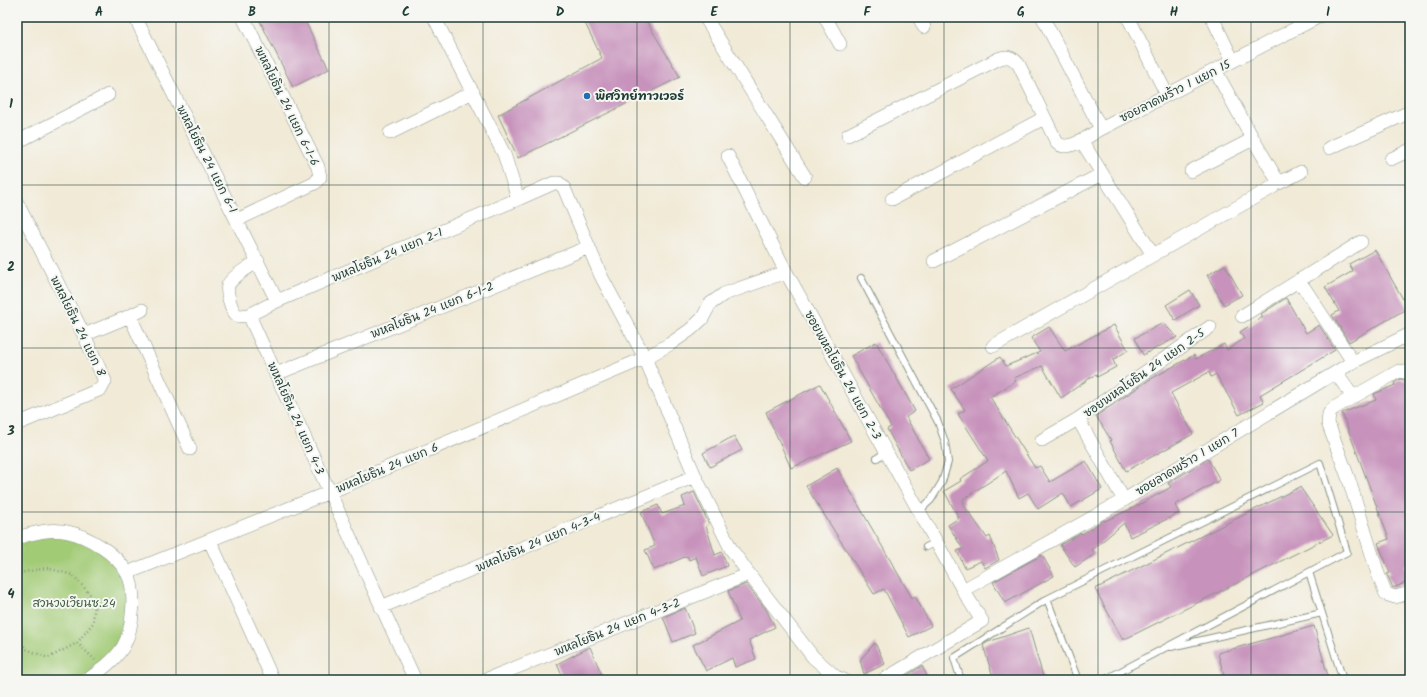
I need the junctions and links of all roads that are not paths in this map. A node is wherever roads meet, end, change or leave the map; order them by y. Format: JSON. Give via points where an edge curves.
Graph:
{"nodes":[{"id":1,"x":135,"y":17,"type":"edge"},
{"id":2,"x":243,"y":17,"type":"edge"},
{"id":3,"x":705,"y":17,"type":"edge"},
{"id":4,"x":825,"y":17,"type":"edge"},
{"id":5,"x":1128,"y":17,"type":"edge"},
{"id":6,"x":1212,"y":17,"type":"edge"},
{"id":7,"x":1318,"y":17,"type":"edge"},
{"id":8,"x":439,"y":18,"type":"edge"},
{"id":9,"x":1043,"y":18,"type":"edge"},
{"id":10,"x":840,"y":44,"type":"dead end"},
{"id":11,"x":1232,"y":61,"type":"junction"},
{"id":12,"x":1215,"y":70,"type":"junction"},
{"id":13,"x":473,"y":92,"type":"junction"},
{"id":14,"x":108,"y":95,"type":"dead end"},
{"id":15,"x":1167,"y":95,"type":"junction"},
{"id":16,"x":1410,"y":112,"type":"edge"},
{"id":17,"x":1044,"y":118,"type":"junction"},
{"id":18,"x":1101,"y":129,"type":"junction"},
{"id":19,"x":390,"y":133,"type":"dead end"},
{"id":20,"x":848,"y":135,"type":"dead end"},
{"id":21,"x":1253,"y":139,"type":"junction"},
{"id":22,"x":1081,"y":140,"type":"junction"},
{"id":23,"x":17,"y":142,"type":"edge"},
{"id":24,"x":1329,"y":148,"type":"dead end"},
{"id":25,"x":1410,"y":150,"type":"edge"},
{"id":26,"x":728,"y":156,"type":"dead end"},
{"id":27,"x":1391,"y":159,"type":"dead end"},
{"id":28,"x":1191,"y":171,"type":"dead end"},
{"id":29,"x":1301,"y":172,"type":"dead end"},
{"id":30,"x":1102,"y":174,"type":"junction"},
{"id":31,"x":806,"y":177,"type":"dead end"},
{"id":32,"x":1274,"y":186,"type":"dead end"},
{"id":33,"x":518,"y":199,"type":"junction"},
{"id":34,"x":892,"y":199,"type":"dead end"},
{"id":35,"x":17,"y":203,"type":"edge"},
{"id":36,"x":237,"y":220,"type":"junction"},
{"id":37,"x":1361,"y":242,"type":"dead end"},
{"id":38,"x":589,"y":247,"type":"junction"},
{"id":39,"x":1153,"y":256,"type":"junction"},
{"id":40,"x":258,"y":261,"type":"junction"},
{"id":41,"x":934,"y":261,"type":"dead end"},
{"id":42,"x":786,"y":272,"type":"junction"},
{"id":43,"x":861,"y":278,"type":"dead end"},
{"id":44,"x":1299,"y":280,"type":"junction"},
{"id":45,"x":277,"y":301,"type":"junction"},
{"id":46,"x":142,"y":310,"type":"dead end"},
{"id":47,"x":253,"y":313,"type":"junction"},
{"id":48,"x":130,"y":316,"type":"junction"},
{"id":49,"x":1242,"y":316,"type":"dead end"},
{"id":50,"x":1210,"y":327,"type":"dead end"},
{"id":51,"x":1410,"y":334,"type":"edge"},
{"id":52,"x":84,"y":335,"type":"junction"},
{"id":53,"x":993,"y":346,"type":"dead end"},
{"id":54,"x":645,"y":358,"type":"junction"},
{"id":55,"x":1353,"y":362,"type":"junction"},
{"id":56,"x":1336,"y":373,"type":"junction"},
{"id":57,"x":1410,"y":373,"type":"edge"},
{"id":58,"x":276,"y":374,"type":"junction"},
{"id":59,"x":1353,"y":397,"type":"junction"},
{"id":60,"x":1078,"y":419,"type":"junction"},
{"id":61,"x":17,"y":424,"type":"edge"},
{"id":62,"x":1042,"y":440,"type":"dead end"},
{"id":63,"x":190,"y":449,"type":"dead end"},
{"id":64,"x":695,"y":476,"type":"junction"},
{"id":65,"x":330,"y":492,"type":"junction"},
{"id":66,"x":1124,"y":500,"type":"junction"},
{"id":67,"x":919,"y":511,"type":"junction"},
{"id":68,"x":17,"y":538,"type":"edge"},
{"id":69,"x":210,"y":541,"type":"junction"},
{"id":70,"x":1309,"y":572,"type":"junction"},
{"id":71,"x":128,"y":573,"type":"junction"},
{"id":72,"x":749,"y":574,"type":"junction"},
{"id":73,"x":963,"y":590,"type":"junction"},
{"id":74,"x":1410,"y":593,"type":"edge"},
{"id":75,"x":1047,"y":599,"type":"junction"},
{"id":76,"x":381,"y":607,"type":"junction"},
{"id":77,"x":1322,"y":613,"type":"junction"},
{"id":78,"x":1162,"y":649,"type":"junction"},
{"id":79,"x":87,"y":680,"type":"edge"},
{"id":80,"x":273,"y":680,"type":"edge"},
{"id":81,"x":415,"y":680,"type":"edge"},
{"id":82,"x":485,"y":680,"type":"edge"},
{"id":83,"x":844,"y":680,"type":"edge"},
{"id":84,"x":883,"y":680,"type":"edge"},
{"id":85,"x":961,"y":680,"type":"edge"},
{"id":86,"x":1078,"y":680,"type":"edge"},
{"id":87,"x":1104,"y":680,"type":"edge"},
{"id":88,"x":1343,"y":680,"type":"edge"}],
"edges":[{"from":1,"to":36,"type":"street","name":"พหลโยธิน 24 แยก 6-1"},
{"from":2,"to":36,"type":"street","name":"พหลโยธิน 24 แยก 6-1-6","via":[[318,167],[320,177],[315,183]]},
{"from":3,"to":31,"type":"street"},
{"from":4,"to":10,"type":"street"},
{"from":5,"to":15,"type":"street"},
{"from":6,"to":11,"type":"street"},
{"from":7,"to":11,"type":"street","name":"ซอยลาดพร้าว 1 แยก 15"},
{"from":8,"to":13,"type":"street"},
{"from":9,"to":18,"type":"street"},
{"from":11,"to":12,"type":"street","name":"ซอยลาดพร้าว 1 แยก 15"},
{"from":12,"to":15,"type":"street","name":"ซอยลาดพร้าว 1 แยก 15"},
{"from":12,"to":21,"type":"street"},
{"from":13,"to":19,"type":"street"},
{"from":13,"to":33,"type":"street","via":[[510,168]]},
{"from":14,"to":23,"type":"street"},
{"from":15,"to":18,"type":"street","name":"ซอยลาดพร้าว 1 แยก 15"},
{"from":16,"to":24,"type":"street"},
{"from":17,"to":20,"type":"street","via":[[1015,59],[1002,57]]},
{"from":17,"to":22,"type":"street","name":"ซอยลาดพร้าว 1 แยก 15","via":[[1060,146],[1071,146]]},
{"from":17,"to":34,"type":"street"},
{"from":18,"to":22,"type":"street","name":"ซอยลาดพร้าว 1 แยก 15"},
{"from":21,"to":28,"type":"street"},
{"from":21,"to":29,"type":"street","via":[[1279,183]]},
{"from":22,"to":30,"type":"street"},
{"from":25,"to":27,"type":"street"},
{"from":26,"to":42,"type":"street","name":"ซอยพหลโยธิน 24 แยก 2-3"},
{"from":30,"to":39,"type":"street"},
{"from":30,"to":41,"type":"street"},
{"from":32,"to":39,"type":"street"},
{"from":33,"to":38,"type":"street","name":"พหลโยธิน 24 แยก 2-1","via":[[559,183],[564,188]]},
{"from":33,"to":45,"type":"street","name":"พหลโยธิน 24 แยก 2-1"},
{"from":35,"to":52,"type":"street","name":"พหลโยธิน 24 แยก 8"},
{"from":36,"to":40,"type":"street","name":"พหลโยธิน 24 แยก 6-1"},
{"from":37,"to":44,"type":"street"},
{"from":38,"to":54,"type":"street","name":"พหลโยธิน 24 แยก 2-1","via":[[601,276]]},
{"from":38,"to":58,"type":"street","name":"พหลโยธิน 24 แยก 6-1-2"},
{"from":39,"to":53,"type":"street"},
{"from":40,"to":45,"type":"street","name":"พหลโยธิน 24 แยก 6-1"},
{"from":40,"to":47,"type":"street","via":[[228,286],[228,294],[237,315]]},
{"from":42,"to":54,"type":"street","name":"พหลโยธิน 24 แยก 6","via":[[724,294],[710,304],[702,319],[690,330]]},
{"from":42,"to":67,"type":"street","name":"ซอยพหลโยธิน 24 แยก 2-3","via":[[881,455]]},
{"from":43,"to":67,"type":"lane","via":[[938,422],[945,442],[948,462],[942,482],[932,500]]},
{"from":44,"to":49,"type":"street"},
{"from":44,"to":55,"type":"street"},
{"from":45,"to":47,"type":"street","name":"พหลโยธิน 24 แยก 2-1"},
{"from":46,"to":48,"type":"street"},
{"from":47,"to":58,"type":"street","name":"พหลโยธิน 24 แยก 4-3"},
{"from":48,"to":52,"type":"street"},
{"from":48,"to":63,"type":"street"},
{"from":50,"to":60,"type":"street","name":"ซอยพหลโยธิน 24 แยก 2-5"},
{"from":51,"to":55,"type":"street","name":"ซอยลาดพร้าว 1 แยก 7"},
{"from":52,"to":61,"type":"street","name":"พหลโยธิน 24 แยก 8","via":[[105,381],[101,389]]},
{"from":54,"to":64,"type":"street","name":"พหลโยธิน 24 แยก 2-1"},
{"from":54,"to":65,"type":"street","name":"พหลโยธิน 24 แยก 6"},
{"from":55,"to":56,"type":"street","name":"ซอยลาดพร้าว 1 แยก 7"},
{"from":56,"to":59,"type":"street"},
{"from":56,"to":66,"type":"street","name":"ซอยลาดพร้าว 1 แยก 7"},
{"from":57,"to":59,"type":"street","via":[[1399,371]]},
{"from":58,"to":65,"type":"street","name":"พหลโยธิน 24 แยก 4-3"},
{"from":59,"to":74,"type":"street","via":[[1334,408],[1329,414],[1328,423],[1386,594],[1395,597]]},
{"from":60,"to":62,"type":"street","name":"ซอยพหลโยธิน 24 แยก 2-5"},
{"from":60,"to":66,"type":"street","name":"ซอยพหลโยธิน 24 แยก 2-5"},
{"from":64,"to":72,"type":"street","name":"พหลโยธิน 24 แยก 2-1","via":[[731,549]]},
{"from":64,"to":76,"type":"street","name":"พหลโยธิน 24 แยก 4-3-4"},
{"from":65,"to":69,"type":"street","name":"พหลโยธิน 24 แยก 6"},
{"from":65,"to":76,"type":"street","name":"พหลโยธิน 24 แยก 4-3"},
{"from":66,"to":73,"type":"street","name":"ซอยลาดพร้าว 1 แยก 7"},
{"from":67,"to":73,"type":"street","name":"ซอยพหลโยธิน 24 แยก 2-3","via":[[931,544]]},
{"from":68,"to":71,"type":"street","via":[[55,530],[78,534],[106,550]]},
{"from":69,"to":71,"type":"street","name":"พหลโยธิน 24 แยก 6"},
{"from":69,"to":80,"type":"street"},
{"from":70,"to":75,"type":"lane","via":[[1347,552],[1320,463]]},
{"from":70,"to":77,"type":"lane"},
{"from":70,"to":78,"type":"lane"},
{"from":71,"to":79,"type":"street","via":[[132,594],[128,636],[123,647],[104,668]]},
{"from":72,"to":82,"type":"street","name":"พหลโยธิน 24 แยก 4-3-2"},
{"from":72,"to":83,"type":"street","name":"พหลโยธิน 24 แยก 2-1","via":[[813,657],[836,677]]},
{"from":73,"to":84,"type":"street","name":"ซอยพหลโยธิน 24 แยก 2-3","via":[[982,621]]},
{"from":75,"to":85,"type":"lane","via":[[954,658]]},
{"from":75,"to":86,"type":"lane"},
{"from":76,"to":81,"type":"street","name":"พหลโยธิน 24 แยก 4-3"},
{"from":77,"to":78,"type":"lane"},
{"from":77,"to":88,"type":"lane"},
{"from":78,"to":87,"type":"lane"}]}
